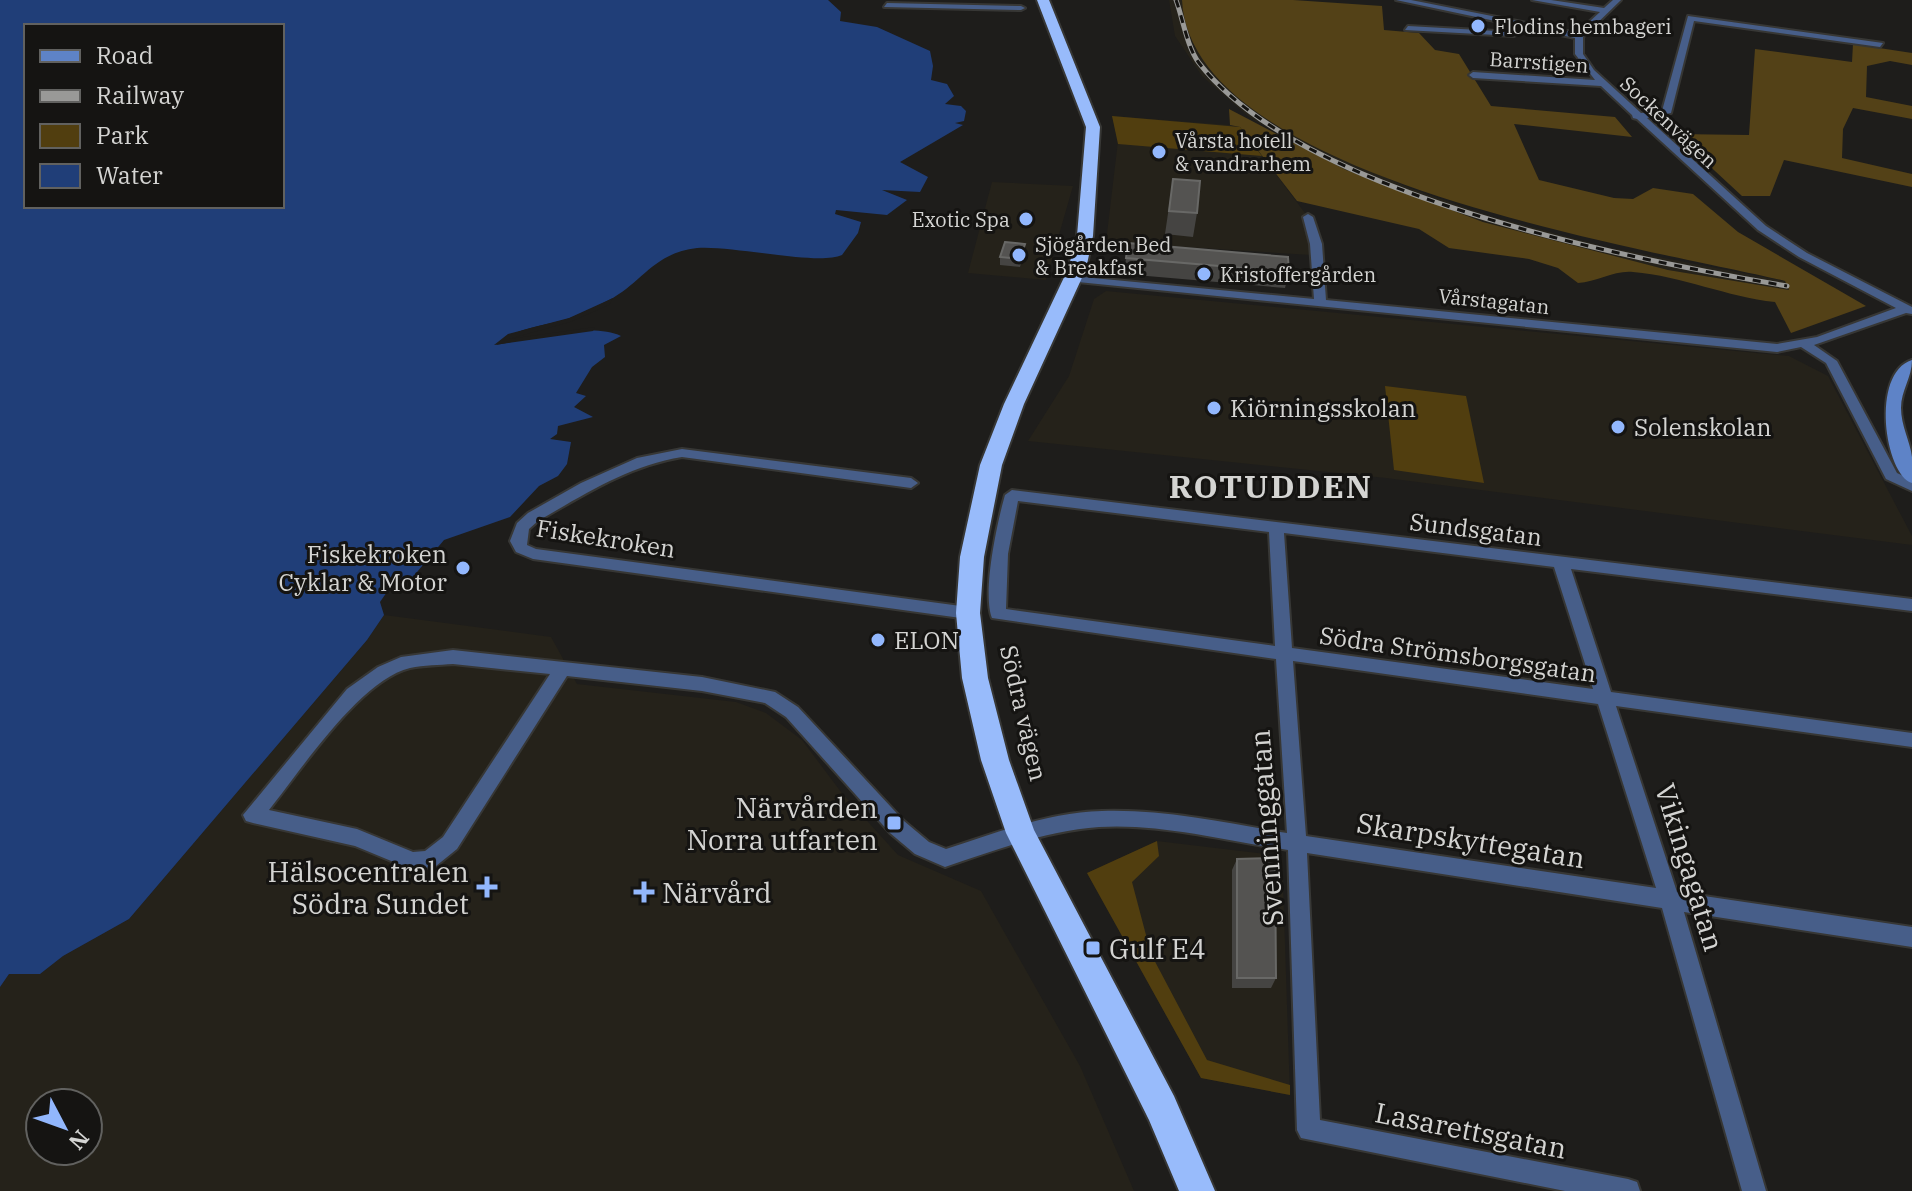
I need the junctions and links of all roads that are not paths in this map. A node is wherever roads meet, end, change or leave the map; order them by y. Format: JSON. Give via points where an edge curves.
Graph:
{"nodes":[{"id":1,"x":1043,"y":0,"type":"edge"},
{"id":2,"x":1400,"y":0,"type":"edge"},
{"id":3,"x":1536,"y":0,"type":"edge"},
{"id":4,"x":1617,"y":0,"type":"edge"},
{"id":5,"x":918,"y":2,"type":"edge"},
{"id":6,"x":887,"y":5,"type":"dead end"},
{"id":7,"x":1021,"y":8,"type":"dead end"},
{"id":8,"x":1604,"y":10,"type":"junction"},
{"id":9,"x":1408,"y":28,"type":"dead end"},
{"id":10,"x":1525,"y":28,"type":"junction"},
{"id":11,"x":1579,"y":36,"type":"junction"},
{"id":12,"x":1880,"y":45,"type":"dead end"},
{"id":13,"x":1473,"y":75,"type":"dead end"},
{"id":14,"x":1602,"y":83,"type":"junction"},
{"id":15,"x":1636,"y":116,"type":"junction"},
{"id":16,"x":1308,"y":217,"type":"dead end"},
{"id":17,"x":1072,"y":279,"type":"junction"},
{"id":18,"x":1320,"y":304,"type":"junction"},
{"id":19,"x":1909,"y":310,"type":"edge"},
{"id":20,"x":1804,"y":344,"type":"junction"},
{"id":21,"x":1912,"y":365,"type":"edge"},
{"id":22,"x":1912,"y":477,"type":"edge"},
{"id":23,"x":911,"y":483,"type":"dead end"},
{"id":24,"x":1912,"y":486,"type":"edge"},
{"id":25,"x":1276,"y":529,"type":"junction"},
{"id":26,"x":1561,"y":563,"type":"junction"},
{"id":27,"x":1912,"y":605,"type":"edge"},
{"id":28,"x":968,"y":613,"type":"junction"},
{"id":29,"x":998,"y":614,"type":"joint"},
{"id":30,"x":1281,"y":654,"type":"junction"},
{"id":31,"x":562,"y":669,"type":"junction"},
{"id":32,"x":1606,"y":698,"type":"junction"},
{"id":33,"x":1912,"y":740,"type":"edge"},
{"id":34,"x":1021,"y":833,"type":"junction"},
{"id":35,"x":1297,"y":842,"type":"junction"},
{"id":36,"x":1670,"y":900,"type":"junction"},
{"id":37,"x":1912,"y":937,"type":"edge"},
{"id":38,"x":1309,"y":1124,"type":"joint"},
{"id":39,"x":1197,"y":1191,"type":"edge"},
{"id":40,"x":1628,"y":1191,"type":"edge"},
{"id":41,"x":1754,"y":1191,"type":"edge"}],
"edges":[{"from":1,"to":17,"type":"highway","name":"Södra vägen","via":[[1093,127],[1084,244]]},
{"from":2,"to":10,"type":"street"},
{"from":3,"to":8,"type":"street"},
{"from":4,"to":8,"type":"street"},
{"from":5,"to":6,"type":"street"},
{"from":5,"to":7,"type":"street"},
{"from":8,"to":11,"type":"street"},
{"from":9,"to":10,"type":"street","via":[[1513,34]]},
{"from":10,"to":11,"type":"street"},
{"from":11,"to":14,"type":"street","name":"Sockenvägen","via":[[1579,54]]},
{"from":12,"to":15,"type":"street","via":[[1691,18],[1666,113]]},
{"from":13,"to":14,"type":"street","name":"Barrstigen"},
{"from":14,"to":15,"type":"street","name":"Sockenvägen"},
{"from":15,"to":19,"type":"street","name":"Sockenvägen","via":[[1762,228]]},
{"from":16,"to":18,"type":"street","via":[[1316,244]]},
{"from":17,"to":18,"type":"street","name":"Vårstagatan"},
{"from":17,"to":28,"type":"highway","name":"Södra vägen","via":[[991,465],[977,523]]},
{"from":18,"to":20,"type":"street","name":"Vårstagatan","via":[[1777,348]]},
{"from":19,"to":20,"type":"street","name":"Vårstagatan"},
{"from":20,"to":24,"type":"street","via":[[1831,361],[1891,476]]},
{"from":21,"to":22,"type":"main road","via":[[1897,387],[1891,410]]},
{"from":23,"to":28,"type":"street","name":"Fiskekroken","via":[[682,453],[663,455],[622,467],[533,517],[522,527],[518,541],[533,554]]},
{"from":25,"to":26,"type":"street","name":"Sundsgatan"},
{"from":25,"to":29,"type":"street","name":"Sundsgatan","via":[[1012,495],[1000,554]]},
{"from":25,"to":30,"type":"street","name":"Svenninggatan"},
{"from":26,"to":27,"type":"street","name":"Sundsgatan"},
{"from":26,"to":32,"type":"street","name":"Vikingagatan"},
{"from":28,"to":34,"type":"highway","name":"Södra vägen","via":[[978,691]]},
{"from":29,"to":30,"type":"street","name":"Södra Strömsborgsgatan"},
{"from":30,"to":32,"type":"street","name":"Södra Strömsborgsgatan"},
{"from":30,"to":35,"type":"street","name":"Svenninggatan"},
{"from":31,"to":31,"type":"street","name":"Skarpskyttegatan","via":[[453,657],[407,662],[384,672],[353,694],[253,815],[357,838],[413,861],[429,860],[450,843]]},
{"from":31,"to":34,"type":"street","name":"Skarpskyttegatan","via":[[769,697],[792,712],[897,827],[933,855],[955,857]]},
{"from":32,"to":33,"type":"street","name":"Södra Strömsborgsgatan"},
{"from":32,"to":36,"type":"street","name":"Vikingagatan"},
{"from":34,"to":35,"type":"street","name":"Skarpskyttegatan","via":[[1098,819],[1141,819]]},
{"from":34,"to":39,"type":"highway","name":"Södra vägen","via":[[1152,1087]]},
{"from":35,"to":36,"type":"street","name":"Skarpskyttegatan"},
{"from":35,"to":38,"type":"street","name":"Svenninggatan"},
{"from":36,"to":37,"type":"street","name":"Skarpskyttegatan"},
{"from":36,"to":41,"type":"street","name":"Vikingagatan"},
{"from":38,"to":40,"type":"street","name":"Lasarettsgatan","via":[[1309,1130]]}]}
